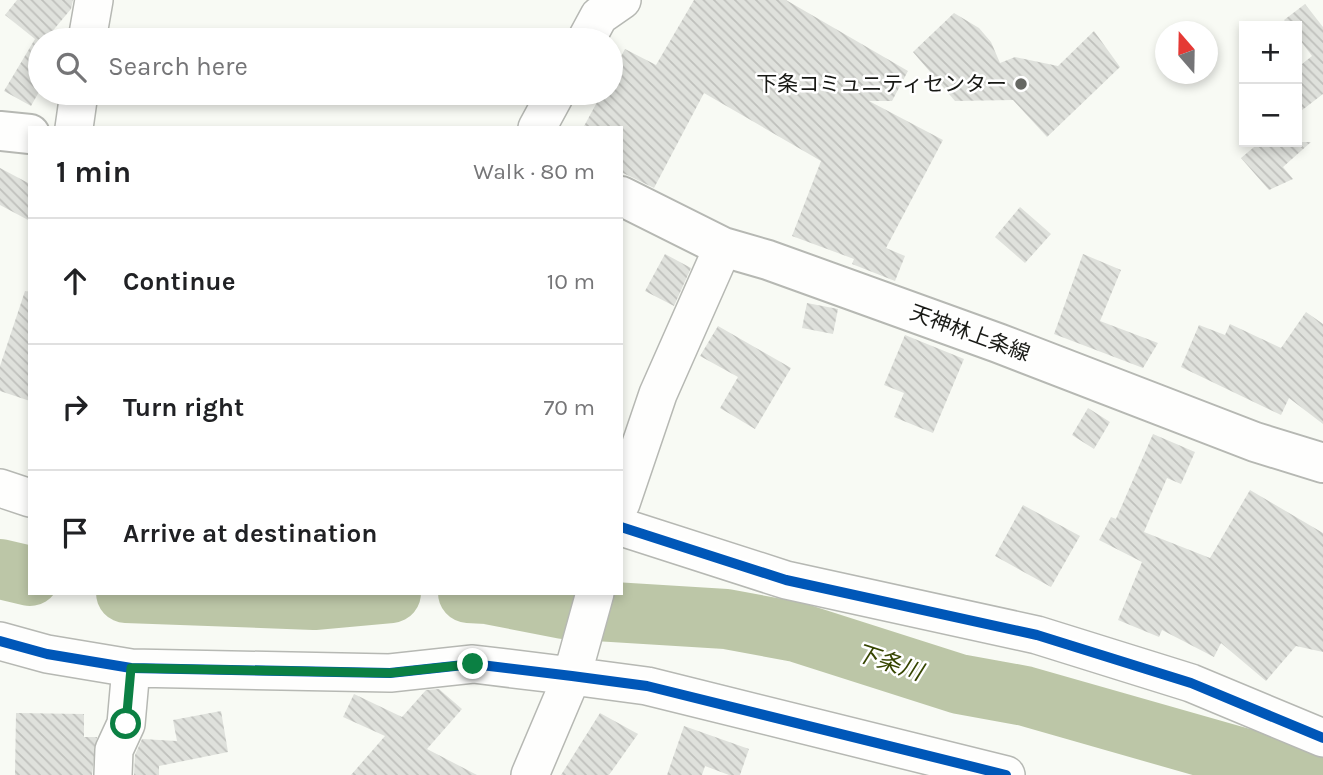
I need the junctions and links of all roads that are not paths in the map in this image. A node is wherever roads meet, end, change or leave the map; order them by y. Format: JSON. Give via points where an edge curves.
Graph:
{"nodes":[{"id":1,"x":94,"y":0,"type":"edge"},
{"id":2,"x":622,"y":0,"type":"edge"},
{"id":3,"x":90,"y":28,"type":"edge"},
{"id":4,"x":592,"y":28,"type":"edge"},
{"id":5,"x":77,"y":105,"type":"edge"},
{"id":6,"x":549,"y":105,"type":"edge"},
{"id":7,"x":74,"y":126,"type":"edge"},
{"id":8,"x":538,"y":126,"type":"edge"},
{"id":9,"x":0,"y":131,"type":"edge"},
{"id":10,"x":28,"y":134,"type":"edge"},
{"id":11,"x":623,"y":197,"type":"edge"},
{"id":12,"x":723,"y":247,"type":"junction"},
{"id":13,"x":1323,"y":463,"type":"edge"},
{"id":14,"x":0,"y":488,"type":"edge"},
{"id":15,"x":28,"y":497,"type":"edge"},
{"id":16,"x":623,"y":497,"type":"edge"},
{"id":17,"x":623,"y":528,"type":"edge"},
{"id":18,"x":594,"y":595,"type":"edge"},
{"id":19,"x":0,"y":641,"type":"edge"},
{"id":20,"x":131,"y":668,"type":"junction"},
{"id":21,"x":572,"y":676,"type":"junction"},
{"id":22,"x":1323,"y":738,"type":"edge"},
{"id":23,"x":113,"y":775,"type":"edge"},
{"id":24,"x":530,"y":775,"type":"edge"},
{"id":25,"x":1006,"y":775,"type":"edge"}],
"edges":[{"from":1,"to":3,"type":"street"},
{"from":2,"to":4,"type":"street","via":[[599,16]]},
{"from":5,"to":7,"type":"street"},
{"from":6,"to":8,"type":"street"},
{"from":9,"to":10,"type":"main road"},
{"from":11,"to":12,"type":"main road","name":"天神林上条線"},
{"from":12,"to":13,"type":"main road","name":"天神林上条線"},
{"from":12,"to":16,"type":"street","via":[[658,394]]},
{"from":14,"to":15,"type":"street"},
{"from":17,"to":22,"type":"street","via":[[786,580],[1037,635],[1191,682]]},
{"from":18,"to":21,"type":"street"},
{"from":19,"to":20,"type":"street"},
{"from":20,"to":21,"type":"street","via":[[390,673],[473,664]]},
{"from":20,"to":23,"type":"street","via":[[126,724],[114,750]]},
{"from":21,"to":24,"type":"street"},
{"from":21,"to":25,"type":"street","via":[[647,686]]}]}
